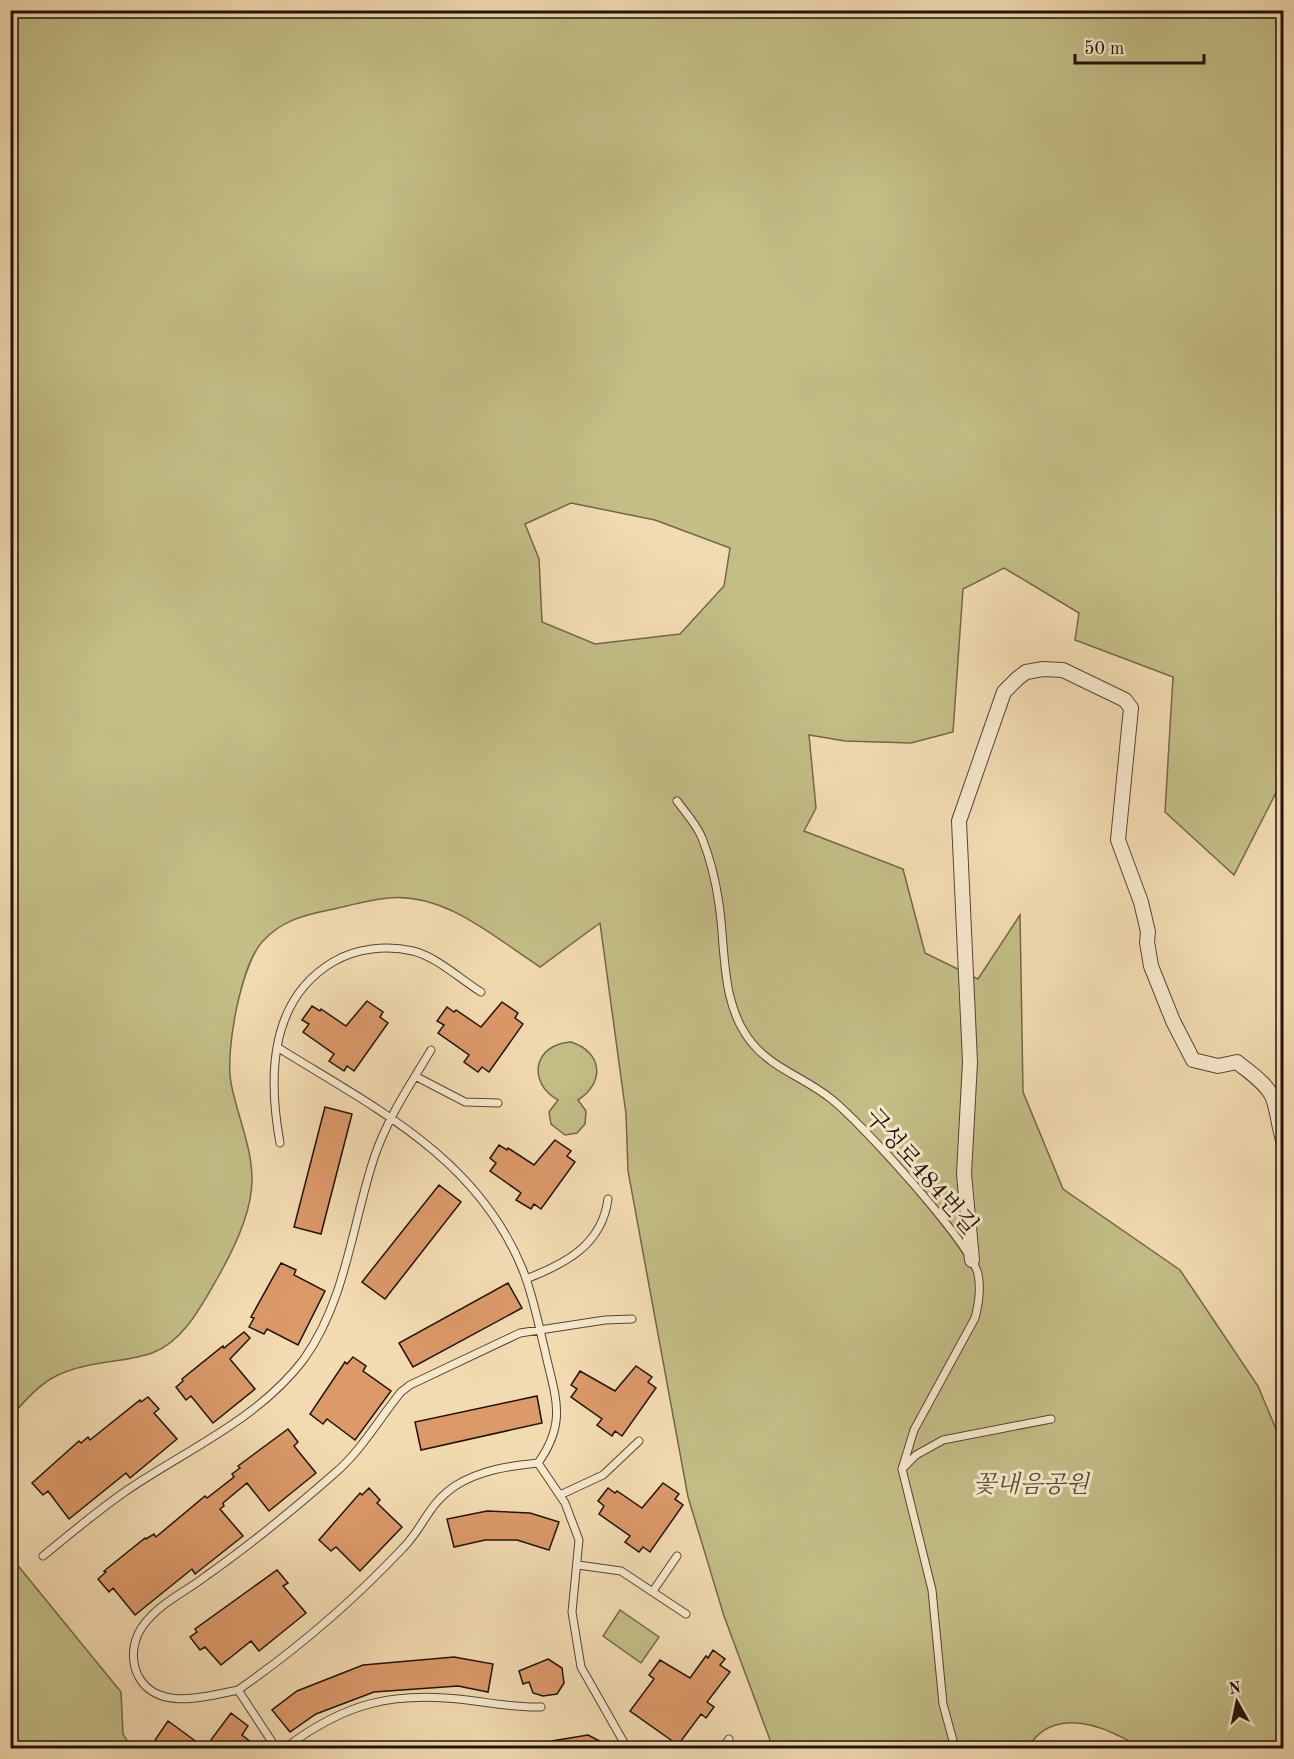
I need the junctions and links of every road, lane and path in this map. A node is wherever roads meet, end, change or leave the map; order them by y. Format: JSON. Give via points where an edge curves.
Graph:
{"nodes":[{"id":1,"x":677,"y":801,"type":"dead end"},
{"id":2,"x":481,"y":992,"type":"dead end"},
{"id":3,"x":276,"y":1047,"type":"junction"},
{"id":4,"x":431,"y":1050,"type":"dead end"},
{"id":5,"x":415,"y":1076,"type":"junction"},
{"id":6,"x":498,"y":1103,"type":"dead end"},
{"id":7,"x":390,"y":1118,"type":"junction"},
{"id":8,"x":280,"y":1143,"type":"dead end"},
{"id":9,"x":1284,"y":1143,"type":"edge"},
{"id":10,"x":608,"y":1199,"type":"dead end"},
{"id":11,"x":972,"y":1260,"type":"junction"},
{"id":12,"x":526,"y":1280,"type":"junction"},
{"id":13,"x":632,"y":1319,"type":"dead end"},
{"id":14,"x":540,"y":1329,"type":"junction"},
{"id":15,"x":1051,"y":1419,"type":"dead end"},
{"id":16,"x":639,"y":1440,"type":"dead end"},
{"id":17,"x":538,"y":1463,"type":"junction"},
{"id":18,"x":902,"y":1469,"type":"junction"},
{"id":19,"x":560,"y":1495,"type":"junction"},
{"id":20,"x":43,"y":1556,"type":"dead end"},
{"id":21,"x":677,"y":1556,"type":"dead end"},
{"id":22,"x":578,"y":1565,"type":"junction"},
{"id":23,"x":653,"y":1591,"type":"junction"},
{"id":24,"x":686,"y":1614,"type":"dead end"},
{"id":25,"x":238,"y":1690,"type":"junction"},
{"id":26,"x":541,"y":1707,"type":"dead end"},
{"id":27,"x":729,"y":1739,"type":"dead end"},
{"id":28,"x":276,"y":1749,"type":"edge"},
{"id":29,"x":285,"y":1749,"type":"edge"},
{"id":30,"x":627,"y":1749,"type":"edge"},
{"id":31,"x":723,"y":1749,"type":"edge"},
{"id":32,"x":955,"y":1749,"type":"edge"}],
"edges":[{"from":1,"to":11,"type":"lane","name":"구성로484번길","via":[[702,836],[719,904],[724,969],[744,1032],[774,1063],[840,1106],[936,1212]]},
{"from":2,"to":3,"type":"lane","via":[[413,951],[356,951],[323,968],[304,984],[285,1017]]},
{"from":3,"to":7,"type":"lane"},
{"from":3,"to":8,"type":"lane","via":[[273,1097]]},
{"from":4,"to":5,"type":"lane"},
{"from":5,"to":6,"type":"lane","via":[[465,1102]]},
{"from":5,"to":7,"type":"lane"},
{"from":7,"to":12,"type":"lane","via":[[435,1149],[476,1191],[503,1231]]},
{"from":7,"to":20,"type":"lane","via":[[368,1178],[340,1285],[304,1359],[244,1415],[126,1491]]},
{"from":9,"to":11,"type":"street","via":[[1273,1096],[1260,1082],[1237,1062],[1218,1066],[1193,1060],[1151,966],[1141,902],[1118,840],[1131,708],[1125,700],[1063,670],[1026,672],[1004,692],[959,821],[970,1062],[964,1174]]},
{"from":10,"to":12,"type":"lane","via":[[603,1221],[592,1240],[563,1262]]},
{"from":11,"to":18,"type":"lane","name":"구성로484번길","via":[[980,1286],[975,1318],[914,1430]]},
{"from":12,"to":14,"type":"lane"},
{"from":13,"to":14,"type":"lane"},
{"from":14,"to":17,"type":"lane","via":[[557,1417],[554,1436]]},
{"from":14,"to":25,"type":"lane","via":[[520,1333],[410,1385],[336,1472],[206,1577],[170,1599],[137,1635],[134,1658],[138,1676],[156,1694],[185,1698]]},
{"from":15,"to":18,"type":"lane","via":[[944,1440],[916,1455]]},
{"from":16,"to":19,"type":"lane","via":[[603,1475]]},
{"from":17,"to":19,"type":"lane"},
{"from":17,"to":25,"type":"lane","via":[[481,1473],[447,1491],[426,1512],[405,1546],[363,1587]]},
{"from":18,"to":32,"type":"lane","via":[[932,1590],[943,1704]]},
{"from":19,"to":22,"type":"lane","via":[[579,1540]]},
{"from":21,"to":23,"type":"lane"},
{"from":22,"to":23,"type":"lane","via":[[621,1571]]},
{"from":22,"to":30,"type":"lane","via":[[572,1612],[581,1667]]},
{"from":23,"to":24,"type":"lane"},
{"from":25,"to":28,"type":"lane"},
{"from":26,"to":29,"type":"lane","via":[[516,1708],[439,1698],[381,1701],[325,1720]]},
{"from":27,"to":31,"type":"lane"}]}
